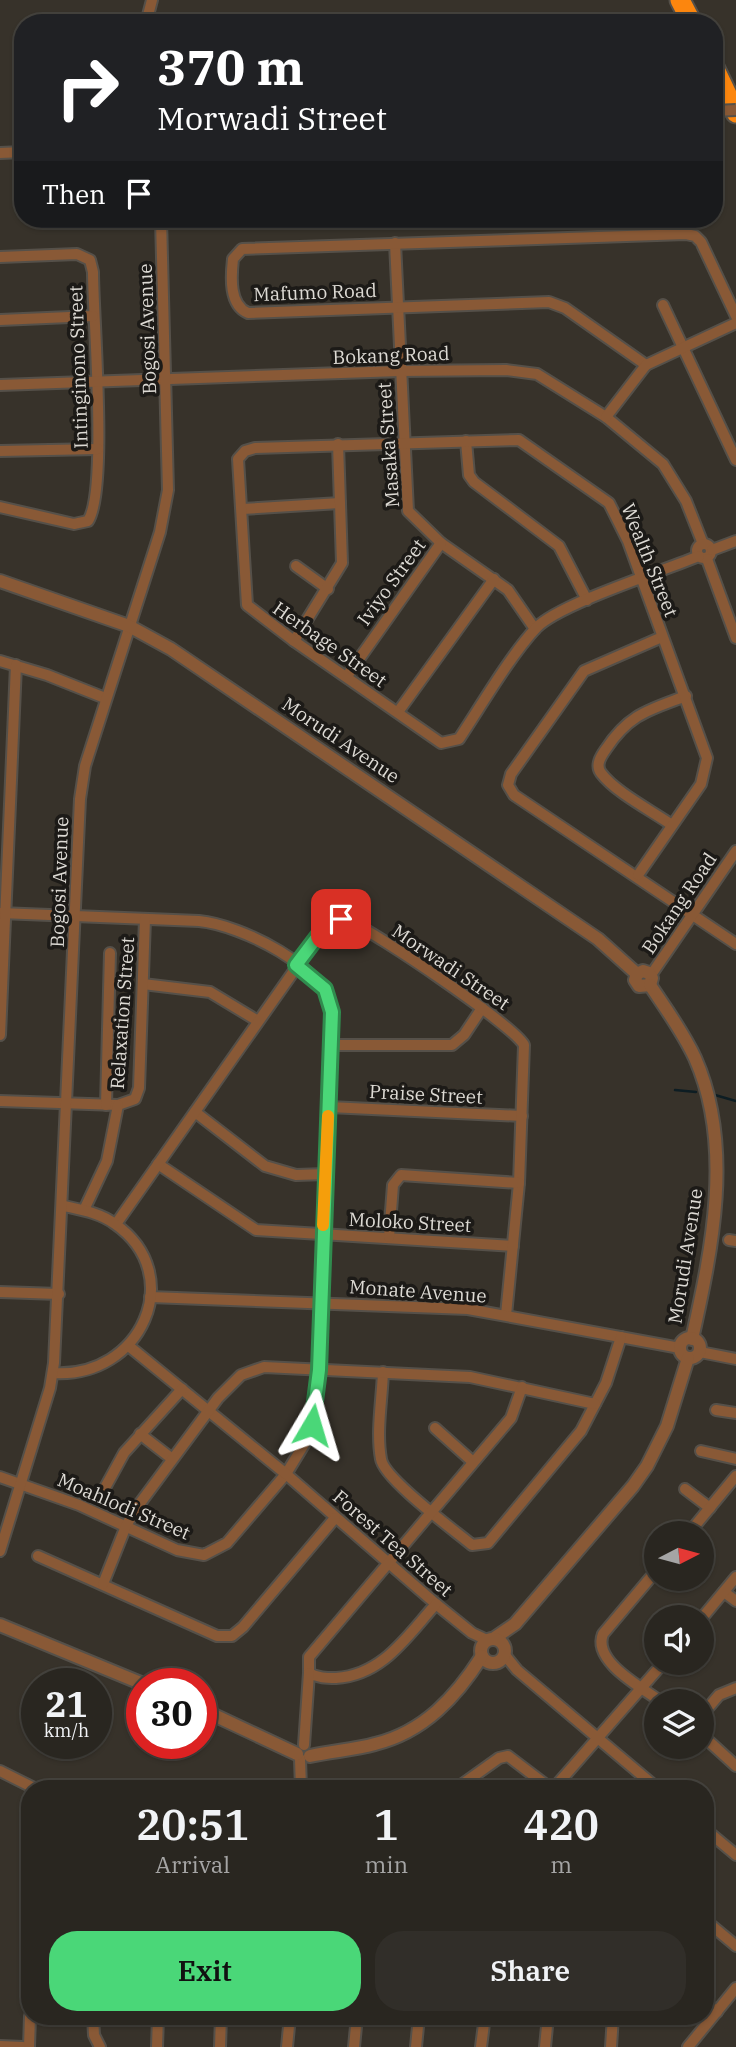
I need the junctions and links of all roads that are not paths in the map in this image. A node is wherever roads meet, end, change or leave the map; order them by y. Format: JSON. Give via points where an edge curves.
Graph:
{"nodes":[{"id":1,"x":723,"y":85,"type":"edge"},
{"id":2,"x":736,"y":112,"type":"edge"},
{"id":3,"x":161,"y":228,"type":"edge"},
{"id":4,"x":395,"y":243,"type":"junction"},
{"id":5,"x":0,"y":257,"type":"edge"},
{"id":6,"x":663,"y":305,"type":"dead end"},
{"id":7,"x":398,"y":306,"type":"junction"},
{"id":8,"x":93,"y":316,"type":"junction"},
{"id":9,"x":736,"y":316,"type":"edge"},
{"id":10,"x":0,"y":320,"type":"edge"},
{"id":11,"x":736,"y":323,"type":"edge"},
{"id":12,"x":684,"y":347,"type":"junction"},
{"id":13,"x":646,"y":365,"type":"junction"},
{"id":14,"x":401,"y":371,"type":"junction"},
{"id":15,"x":166,"y":380,"type":"junction"},
{"id":16,"x":96,"y":382,"type":"junction"},
{"id":17,"x":0,"y":385,"type":"edge"},
{"id":18,"x":606,"y":417,"type":"junction"},
{"id":19,"x":466,"y":441,"type":"junction"},
{"id":20,"x":403,"y":442,"type":"junction"},
{"id":21,"x":338,"y":444,"type":"junction"},
{"id":22,"x":98,"y":449,"type":"junction"},
{"id":23,"x":0,"y":451,"type":"edge"},
{"id":24,"x":736,"y":460,"type":"edge"},
{"id":25,"x":238,"y":465,"type":"joint"},
{"id":26,"x":340,"y":503,"type":"junction"},
{"id":27,"x":0,"y":507,"type":"edge"},
{"id":28,"x":242,"y":509,"type":"junction"},
{"id":29,"x":736,"y":541,"type":"edge"},
{"id":30,"x":441,"y":543,"type":"junction"},
{"id":31,"x":705,"y":552,"type":"junction"},
{"id":32,"x":296,"y":566,"type":"dead end"},
{"id":33,"x":494,"y":579,"type":"junction"},
{"id":34,"x":642,"y":579,"type":"junction"},
{"id":35,"x":0,"y":581,"type":"edge"},
{"id":36,"x":328,"y":589,"type":"junction"},
{"id":37,"x":587,"y":600,"type":"junction"},
{"id":38,"x":129,"y":626,"type":"junction"},
{"id":39,"x":535,"y":629,"type":"junction"},
{"id":40,"x":662,"y":637,"type":"junction"},
{"id":41,"x":736,"y":638,"type":"edge"},
{"id":42,"x":294,"y":641,"type":"junction"},
{"id":43,"x":0,"y":661,"type":"edge"},
{"id":44,"x":16,"y":666,"type":"junction"},
{"id":45,"x":347,"y":676,"type":"junction"},
{"id":46,"x":686,"y":695,"type":"junction"},
{"id":47,"x":105,"y":698,"type":"junction"},
{"id":48,"x":398,"y":712,"type":"junction"},
{"id":49,"x":0,"y":720,"type":"edge"},
{"id":50,"x":13,"y":720,"type":"junction"},
{"id":51,"x":5,"y":784,"type":"edge"},
{"id":52,"x":672,"y":825,"type":"junction"},
{"id":53,"x":4,"y":847,"type":"edge"},
{"id":54,"x":736,"y":851,"type":"edge"},
{"id":55,"x":638,"y":875,"type":"junction"},
{"id":56,"x":3,"y":913,"type":"edge"},
{"id":57,"x":695,"y":915,"type":"junction"},
{"id":58,"x":75,"y":916,"type":"junction"},
{"id":59,"x":145,"y":919,"type":"junction"},
{"id":60,"x":736,"y":944,"type":"edge"},
{"id":61,"x":110,"y":953,"type":"dead end"},
{"id":62,"x":296,"y":965,"type":"junction"},
{"id":63,"x":1,"y":979,"type":"edge"},
{"id":64,"x":651,"y":980,"type":"junction"},
{"id":65,"x":142,"y":984,"type":"junction"},
{"id":66,"x":482,"y":1009,"type":"junction"},
{"id":67,"x":258,"y":1021,"type":"junction"},
{"id":68,"x":0,"y":1035,"type":"edge"},
{"id":69,"x":332,"y":1045,"type":"junction"},
{"id":70,"x":0,"y":1101,"type":"edge"},
{"id":71,"x":68,"y":1104,"type":"junction"},
{"id":72,"x":106,"y":1105,"type":"junction"},
{"id":73,"x":118,"y":1105,"type":"junction"},
{"id":74,"x":329,"y":1107,"type":"junction"},
{"id":75,"x":195,"y":1112,"type":"junction"},
{"id":76,"x":522,"y":1116,"type":"junction"},
{"id":77,"x":158,"y":1164,"type":"junction"},
{"id":78,"x":326,"y":1174,"type":"junction"},
{"id":79,"x":519,"y":1183,"type":"junction"},
{"id":80,"x":64,"y":1206,"type":"junction"},
{"id":81,"x":84,"y":1210,"type":"junction"},
{"id":82,"x":116,"y":1224,"type":"junction"},
{"id":83,"x":322,"y":1235,"type":"junction"},
{"id":84,"x":389,"y":1237,"type":"junction"},
{"id":85,"x":513,"y":1246,"type":"junction"},
{"id":86,"x":0,"y":1292,"type":"edge"},
{"id":87,"x":59,"y":1294,"type":"junction"},
{"id":88,"x":150,"y":1297,"type":"junction"},
{"id":89,"x":320,"y":1302,"type":"junction"},
{"id":90,"x":506,"y":1315,"type":"junction"},
{"id":91,"x":621,"y":1337,"type":"junction"},
{"id":92,"x":692,"y":1339,"type":"junction"},
{"id":93,"x":130,"y":1346,"type":"junction"},
{"id":94,"x":700,"y":1352,"type":"junction"},
{"id":95,"x":684,"y":1353,"type":"junction"},
{"id":96,"x":736,"y":1359,"type":"edge"},
{"id":97,"x":319,"y":1370,"type":"junction"},
{"id":98,"x":383,"y":1372,"type":"junction"},
{"id":99,"x":53,"y":1373,"type":"junction"},
{"id":100,"x":522,"y":1387,"type":"junction"},
{"id":101,"x":182,"y":1389,"type":"junction"},
{"id":102,"x":595,"y":1404,"type":"junction"},
{"id":103,"x":716,"y":1410,"type":"dead end"},
{"id":104,"x":209,"y":1411,"type":"junction"},
{"id":105,"x":736,"y":1413,"type":"edge"},
{"id":106,"x":435,"y":1428,"type":"dead end"},
{"id":107,"x":140,"y":1434,"type":"junction"},
{"id":108,"x":701,"y":1451,"type":"dead end"},
{"id":109,"x":171,"y":1458,"type":"junction"},
{"id":110,"x":736,"y":1459,"type":"edge"},
{"id":111,"x":473,"y":1462,"type":"junction"},
{"id":112,"x":286,"y":1474,"type":"junction"},
{"id":113,"x":736,"y":1476,"type":"edge"},
{"id":114,"x":0,"y":1477,"type":"edge"},
{"id":115,"x":21,"y":1483,"type":"junction"},
{"id":116,"x":685,"y":1489,"type":"dead end"},
{"id":117,"x":101,"y":1495,"type":"dead end"},
{"id":118,"x":710,"y":1508,"type":"junction"},
{"id":119,"x":431,"y":1511,"type":"junction"},
{"id":120,"x":335,"y":1518,"type":"junction"},
{"id":121,"x":699,"y":1521,"type":"edge"},
{"id":122,"x":125,"y":1526,"type":"junction"},
{"id":123,"x":0,"y":1551,"type":"edge"},
{"id":124,"x":38,"y":1556,"type":"dead end"},
{"id":125,"x":388,"y":1563,"type":"junction"},
{"id":126,"x":736,"y":1577,"type":"edge"},
{"id":127,"x":103,"y":1584,"type":"junction"},
{"id":128,"x":644,"y":1585,"type":"edge"},
{"id":129,"x":724,"y":1592,"type":"junction"},
{"id":130,"x":736,"y":1601,"type":"edge"},
{"id":131,"x":436,"y":1604,"type":"junction"},
{"id":132,"x":713,"y":1605,"type":"edge"},
{"id":133,"x":0,"y":1616,"type":"edge"},
{"id":134,"x":0,"y":1625,"type":"edge"},
{"id":135,"x":493,"y":1651,"type":"junction"},
{"id":136,"x":94,"y":1662,"type":"junction"},
{"id":137,"x":308,"y":1669,"type":"junction"},
{"id":138,"x":653,"y":1675,"type":"edge"},
{"id":139,"x":126,"y":1676,"type":"edge"},
{"id":140,"x":642,"y":1688,"type":"junction"},
{"id":141,"x":736,"y":1688,"type":"edge"},
{"id":142,"x":714,"y":1701,"type":"edge"},
{"id":143,"x":217,"y":1716,"type":"edge"},
{"id":144,"x":598,"y":1738,"type":"junction"},
{"id":145,"x":714,"y":1746,"type":"edge"},
{"id":146,"x":304,"y":1753,"type":"junction"},
{"id":147,"x":736,"y":1766,"type":"edge"},
{"id":148,"x":0,"y":1771,"type":"edge"},
{"id":149,"x":302,"y":1780,"type":"edge"},
{"id":150,"x":468,"y":1780,"type":"edge"},
{"id":151,"x":541,"y":1780,"type":"edge"},
{"id":152,"x":559,"y":1780,"type":"edge"},
{"id":153,"x":648,"y":1780,"type":"edge"},
{"id":154,"x":21,"y":1782,"type":"edge"},
{"id":155,"x":714,"y":1837,"type":"edge"},
{"id":156,"x":736,"y":1856,"type":"edge"},
{"id":157,"x":714,"y":1928,"type":"edge"},
{"id":158,"x":736,"y":1946,"type":"edge"},
{"id":159,"x":736,"y":1988,"type":"edge"},
{"id":160,"x":714,"y":2009,"type":"edge"},
{"id":161,"x":717,"y":2011,"type":"junction"},
{"id":162,"x":714,"y":2015,"type":"edge"},
{"id":163,"x":30,"y":2025,"type":"edge"},
{"id":164,"x":93,"y":2025,"type":"edge"},
{"id":165,"x":158,"y":2025,"type":"edge"},
{"id":166,"x":221,"y":2025,"type":"edge"},
{"id":167,"x":289,"y":2025,"type":"edge"},
{"id":168,"x":356,"y":2025,"type":"edge"},
{"id":169,"x":418,"y":2025,"type":"edge"},
{"id":170,"x":484,"y":2025,"type":"edge"},
{"id":171,"x":547,"y":2025,"type":"edge"},
{"id":172,"x":612,"y":2025,"type":"edge"},
{"id":173,"x":706,"y":2025,"type":"edge"},
{"id":174,"x":0,"y":2046,"type":"edge"},
{"id":175,"x":23,"y":2047,"type":"edge"},
{"id":176,"x":29,"y":2047,"type":"edge"},
{"id":177,"x":100,"y":2047,"type":"edge"},
{"id":178,"x":157,"y":2047,"type":"edge"},
{"id":179,"x":220,"y":2047,"type":"edge"},
{"id":180,"x":287,"y":2047,"type":"edge"},
{"id":181,"x":354,"y":2047,"type":"edge"},
{"id":182,"x":416,"y":2047,"type":"edge"},
{"id":183,"x":481,"y":2047,"type":"edge"},
{"id":184,"x":545,"y":2047,"type":"edge"},
{"id":185,"x":611,"y":2047,"type":"edge"},
{"id":186,"x":688,"y":2047,"type":"edge"}],
"edges":[{"from":1,"to":2,"type":"highway"},
{"from":3,"to":15,"type":"street","name":"Bogosi Avenue"},
{"from":4,"to":7,"type":"street","name":"Masaka Street"},
{"from":4,"to":7,"type":"street","name":"Mafumo Road","via":[[243,249],[233,259],[232,272],[236,305],[248,313]]},
{"from":4,"to":9,"type":"street","name":"Mafumo Road","via":[[691,235],[701,242]]},
{"from":5,"to":8,"type":"street","name":"Intinginono Street","via":[[87,257],[93,272]]},
{"from":6,"to":12,"type":"street"},
{"from":7,"to":13,"type":"street","name":"Mafumo Road","via":[[549,302],[565,308]]},
{"from":7,"to":14,"type":"street","name":"Masaka Street"},
{"from":8,"to":10,"type":"street"},
{"from":8,"to":16,"type":"street","name":"Intinginono Street"},
{"from":11,"to":12,"type":"street"},
{"from":12,"to":13,"type":"street"},
{"from":12,"to":24,"type":"street"},
{"from":13,"to":18,"type":"street"},
{"from":14,"to":15,"type":"street","name":"Bokang Road"},
{"from":14,"to":18,"type":"street","name":"Bokang Road","via":[[537,374]]},
{"from":14,"to":20,"type":"street","name":"Masaka Street"},
{"from":15,"to":16,"type":"street","name":"Bokang Road"},
{"from":15,"to":38,"type":"street","name":"Bogosi Avenue","via":[[166,505]]},
{"from":16,"to":17,"type":"street","name":"Bokang Road"},
{"from":16,"to":22,"type":"street","name":"Intinginono Street"},
{"from":18,"to":31,"type":"street","name":"Bokang Road","via":[[663,464],[686,501]]},
{"from":19,"to":20,"type":"street","name":"Wealth Street"},
{"from":19,"to":34,"type":"street","name":"Wealth Street","via":[[524,442],[604,499],[614,510]]},
{"from":19,"to":37,"type":"street","via":[[469,475],[474,482],[559,546]]},
{"from":20,"to":21,"type":"street","name":"Wealth Street"},
{"from":20,"to":30,"type":"street","name":"Masaka Street","via":[[408,511]]},
{"from":21,"to":25,"type":"street","name":"Wealth Street","via":[[251,449],[240,456]]},
{"from":21,"to":26,"type":"street"},
{"from":22,"to":23,"type":"street"},
{"from":22,"to":27,"type":"street","name":"Intinginono Street","via":[[88,521],[74,524]]},
{"from":25,"to":28,"type":"street","name":"Herbage Street"},
{"from":26,"to":28,"type":"street"},
{"from":26,"to":36,"type":"street","via":[[342,563]]},
{"from":28,"to":42,"type":"street","name":"Herbage Street","via":[[247,605]]},
{"from":29,"to":31,"type":"street"},
{"from":30,"to":33,"type":"street","name":"Masaka Street"},
{"from":30,"to":45,"type":"street","name":"Iviyo Street"},
{"from":31,"to":34,"type":"street"},
{"from":31,"to":41,"type":"street","name":"Bokang Road"},
{"from":32,"to":36,"type":"street"},
{"from":33,"to":39,"type":"street","name":"Masaka Street","via":[[508,590]]},
{"from":33,"to":48,"type":"street"},
{"from":34,"to":37,"type":"street"},
{"from":34,"to":40,"type":"street","name":"Wealth Street"},
{"from":35,"to":38,"type":"street","name":"Morudi Avenue"},
{"from":36,"to":42,"type":"street"},
{"from":37,"to":39,"type":"street"},
{"from":38,"to":47,"type":"street","name":"Bogosi Avenue"},
{"from":38,"to":64,"type":"street","name":"Morudi Avenue","via":[[244,696],[598,939],[637,974],[639,986]]},
{"from":39,"to":48,"type":"street","name":"Herbage Street","via":[[459,739],[441,743]]},
{"from":40,"to":46,"type":"street","name":"Wealth Street"},
{"from":40,"to":55,"type":"street","via":[[584,671],[511,774],[508,785],[514,794]]},
{"from":42,"to":45,"type":"street","name":"Herbage Street"},
{"from":43,"to":44,"type":"street"},
{"from":44,"to":47,"type":"street"},
{"from":44,"to":50,"type":"street"},
{"from":45,"to":48,"type":"street","name":"Herbage Street"},
{"from":46,"to":52,"type":"street","name":"Wealth Street","via":[[707,764],[701,784]]},
{"from":46,"to":52,"type":"street","via":[[629,720],[598,764],[615,786]]},
{"from":47,"to":58,"type":"street","name":"Bogosi Avenue","via":[[82,782]]},
{"from":49,"to":50,"type":"street"},
{"from":50,"to":51,"type":"street"},
{"from":51,"to":53,"type":"street"},
{"from":52,"to":55,"type":"street","name":"Wealth Street"},
{"from":53,"to":56,"type":"street"},
{"from":54,"to":57,"type":"street","name":"Bokang Road"},
{"from":55,"to":57,"type":"street"},
{"from":56,"to":58,"type":"street","name":"Moahlodi Street"},
{"from":56,"to":63,"type":"street"},
{"from":57,"to":60,"type":"street"},
{"from":57,"to":64,"type":"street","name":"Bokang Road"},
{"from":58,"to":59,"type":"street","name":"Moahlodi Street"},
{"from":58,"to":71,"type":"street","name":"Bogosi Avenue"},
{"from":59,"to":62,"type":"street","name":"Moahlodi Street","via":[[226,925],[258,938]]},
{"from":59,"to":65,"type":"street","name":"Relaxation Street"},
{"from":61,"to":72,"type":"street"},
{"from":62,"to":66,"type":"street","name":"Morwadi Street","via":[[327,924],[349,921]]},
{"from":62,"to":67,"type":"street","name":"Morwadi Street"},
{"from":62,"to":69,"type":"street","name":"Moahlodi Street","via":[[329,994]]},
{"from":63,"to":68,"type":"street"},
{"from":64,"to":92,"type":"street","name":"Morudi Avenue","via":[[695,1059],[716,1141],[716,1202]]},
{"from":65,"to":67,"type":"street","via":[[210,992]]},
{"from":65,"to":73,"type":"street","name":"Relaxation Street","via":[[138,1094],[131,1102]]},
{"from":66,"to":69,"type":"street","via":[[452,1045]]},
{"from":66,"to":76,"type":"street","name":"Morwadi Street","via":[[515,1032],[524,1045]]},
{"from":67,"to":75,"type":"street","name":"Morwadi Street"},
{"from":69,"to":74,"type":"street","name":"Moahlodi Street"},
{"from":70,"to":71,"type":"street","name":"Relaxation Street"},
{"from":71,"to":72,"type":"street","name":"Relaxation Street"},
{"from":71,"to":80,"type":"street","name":"Bogosi Avenue"},
{"from":72,"to":73,"type":"street","name":"Relaxation Street"},
{"from":73,"to":81,"type":"street","via":[[107,1160]]},
{"from":74,"to":76,"type":"street","name":"Praise Street"},
{"from":74,"to":78,"type":"street","name":"Moahlodi Street"},
{"from":75,"to":77,"type":"street","name":"Morwadi Street"},
{"from":75,"to":78,"type":"street","via":[[265,1166],[288,1174]]},
{"from":76,"to":79,"type":"street","name":"Morwadi Street"},
{"from":77,"to":82,"type":"street","name":"Morwadi Street"},
{"from":77,"to":83,"type":"street","name":"Moloko Street","via":[[250,1228]]},
{"from":78,"to":83,"type":"street","name":"Moahlodi Street"},
{"from":79,"to":84,"type":"street","via":[[401,1175],[393,1185]]},
{"from":79,"to":85,"type":"street","name":"Morwadi Street"},
{"from":80,"to":81,"type":"street"},
{"from":80,"to":87,"type":"street","name":"Bogosi Avenue"},
{"from":81,"to":82,"type":"street"},
{"from":82,"to":88,"type":"street","via":[[139,1251]]},
{"from":83,"to":84,"type":"street","name":"Moloko Street"},
{"from":83,"to":89,"type":"street","name":"Moahlodi Street"},
{"from":84,"to":85,"type":"street","name":"Moloko Street"},
{"from":85,"to":90,"type":"street","name":"Morwadi Street"},
{"from":86,"to":87,"type":"street"},
{"from":87,"to":99,"type":"street","name":"Bogosi Avenue"},
{"from":88,"to":89,"type":"street","name":"Monate Avenue"},
{"from":88,"to":93,"type":"street"},
{"from":89,"to":90,"type":"street","name":"Monate Avenue","via":[[446,1307]]},
{"from":89,"to":97,"type":"street","name":"Moahlodi Street"},
{"from":90,"to":91,"type":"street","name":"Monate Avenue"},
{"from":91,"to":95,"type":"street","name":"Monate Avenue"},
{"from":91,"to":102,"type":"street"},
{"from":92,"to":94,"type":"street","via":[[699,1343]]},
{"from":92,"to":95,"type":"street","via":[[685,1340]]},
{"from":93,"to":99,"type":"street","via":[[88,1371]]},
{"from":93,"to":101,"type":"street","name":"Forest Tea Street"},
{"from":94,"to":95,"type":"street","via":[[695,1357]]},
{"from":94,"to":96,"type":"street"},
{"from":95,"to":135,"type":"street","via":[[671,1415],[647,1466]]},
{"from":97,"to":98,"type":"street"},
{"from":97,"to":104,"type":"street","via":[[249,1370]]},
{"from":97,"to":112,"type":"street","name":"Moahlodi Street","via":[[309,1438]]},
{"from":98,"to":100,"type":"street","via":[[459,1376]]},
{"from":98,"to":119,"type":"street","via":[[381,1460],[387,1472]]},
{"from":99,"to":115,"type":"street","name":"Bogosi Avenue"},
{"from":100,"to":102,"type":"street"},
{"from":100,"to":111,"type":"street","via":[[510,1418]]},
{"from":101,"to":104,"type":"street","name":"Forest Tea Street"},
{"from":101,"to":107,"type":"street"},
{"from":102,"to":119,"type":"street","via":[[566,1451],[488,1543],[472,1545]]},
{"from":103,"to":105,"type":"street"},
{"from":104,"to":109,"type":"street"},
{"from":104,"to":112,"type":"street","name":"Forest Tea Street"},
{"from":106,"to":111,"type":"street"},
{"from":107,"to":109,"type":"street"},
{"from":107,"to":117,"type":"street"},
{"from":108,"to":110,"type":"street"},
{"from":109,"to":122,"type":"street"},
{"from":111,"to":119,"type":"street"},
{"from":112,"to":120,"type":"street","name":"Forest Tea Street"},
{"from":112,"to":122,"type":"street","name":"Moahlodi Street","via":[[227,1543],[212,1553],[188,1553]]},
{"from":113,"to":118,"type":"street"},
{"from":114,"to":115,"type":"street","name":"Moahlodi Street"},
{"from":115,"to":122,"type":"street","name":"Moahlodi Street"},
{"from":115,"to":123,"type":"street","name":"Bogosi Avenue"},
{"from":116,"to":118,"type":"street"},
{"from":118,"to":121,"type":"street"},
{"from":119,"to":125,"type":"street"},
{"from":120,"to":125,"type":"street","name":"Forest Tea Street"},
{"from":120,"to":127,"type":"street","via":[[238,1633],[229,1637],[217,1636]]},
{"from":122,"to":127,"type":"street"},
{"from":124,"to":127,"type":"street"},
{"from":125,"to":131,"type":"street","name":"Forest Tea Street"},
{"from":125,"to":137,"type":"street","via":[[309,1657]]},
{"from":126,"to":129,"type":"street"},
{"from":128,"to":140,"type":"street","via":[[600,1643],[605,1657]]},
{"from":129,"to":130,"type":"street"},
{"from":129,"to":132,"type":"street"},
{"from":131,"to":135,"type":"street","name":"Forest Tea Street"},
{"from":131,"to":137,"type":"street","via":[[376,1667],[323,1678]]},
{"from":133,"to":136,"type":"street"},
{"from":134,"to":136,"type":"street"},
{"from":135,"to":144,"type":"street","name":"Forest Tea Street"},
{"from":135,"to":146,"type":"street","via":[[451,1699],[417,1727],[380,1743]]},
{"from":136,"to":139,"type":"street"},
{"from":137,"to":146,"type":"street"},
{"from":138,"to":140,"type":"street"},
{"from":140,"to":144,"type":"street"},
{"from":141,"to":142,"type":"street"},
{"from":143,"to":146,"type":"street"},
{"from":144,"to":152,"type":"street"},
{"from":144,"to":153,"type":"street","name":"Forest Tea Street"},
{"from":145,"to":147,"type":"street"},
{"from":146,"to":149,"type":"street"},
{"from":148,"to":154,"type":"street"},
{"from":150,"to":151,"type":"street","via":[[508,1756]]},
{"from":155,"to":156,"type":"street"},
{"from":157,"to":158,"type":"street"},
{"from":159,"to":161,"type":"street"},
{"from":160,"to":161,"type":"street"},
{"from":161,"to":162,"type":"street"},
{"from":163,"to":176,"type":"street"},
{"from":164,"to":177,"type":"street"},
{"from":165,"to":178,"type":"street"},
{"from":166,"to":179,"type":"street"},
{"from":167,"to":180,"type":"street"},
{"from":168,"to":181,"type":"street"},
{"from":169,"to":182,"type":"street"},
{"from":170,"to":183,"type":"street"},
{"from":171,"to":184,"type":"street"},
{"from":172,"to":185,"type":"street"},
{"from":173,"to":186,"type":"street"},
{"from":174,"to":175,"type":"street"}]}
